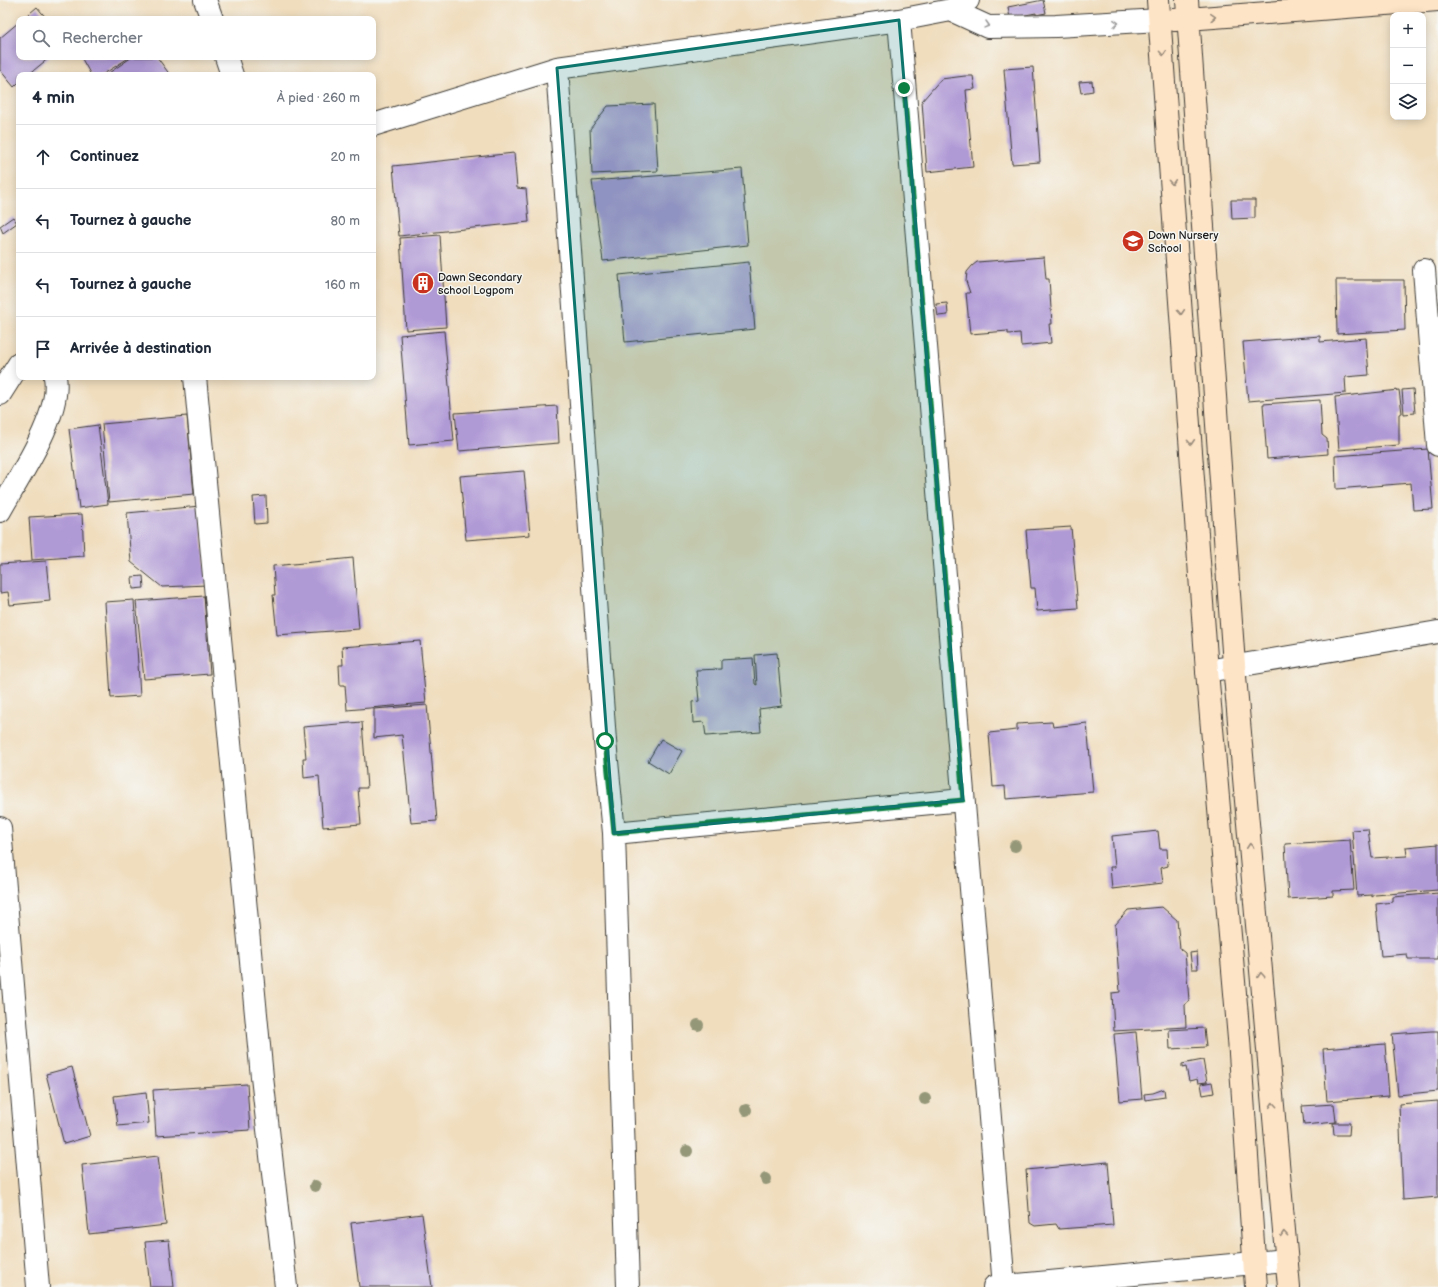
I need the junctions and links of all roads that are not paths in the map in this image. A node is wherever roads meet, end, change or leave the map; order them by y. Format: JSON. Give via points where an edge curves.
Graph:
{"nodes":[{"id":1,"x":206,"y":0,"type":"edge"},
{"id":2,"x":1438,"y":0,"type":"edge"},
{"id":3,"x":959,"y":5,"type":"edge"},
{"id":4,"x":924,"y":7,"type":"edge"},
{"id":5,"x":1187,"y":9,"type":"edge"},
{"id":6,"x":1159,"y":10,"type":"edge"},
{"id":7,"x":211,"y":16,"type":"edge"},
{"id":8,"x":899,"y":20,"type":"junction"},
{"id":9,"x":227,"y":60,"type":"edge"},
{"id":10,"x":557,"y":68,"type":"junction"},
{"id":11,"x":231,"y":72,"type":"edge"},
{"id":12,"x":376,"y":124,"type":"edge"},
{"id":13,"x":1424,"y":270,"type":"dead end"},
{"id":14,"x":16,"y":369,"type":"edge"},
{"id":15,"x":56,"y":380,"type":"edge"},
{"id":16,"x":195,"y":380,"type":"edge"},
{"id":17,"x":0,"y":394,"type":"edge"},
{"id":18,"x":1438,"y":445,"type":"edge"},
{"id":19,"x":0,"y":511,"type":"edge"},
{"id":20,"x":1438,"y":632,"type":"edge"},
{"id":21,"x":1234,"y":665,"type":"junction"},
{"id":22,"x":1207,"y":671,"type":"junction"},
{"id":23,"x":963,"y":800,"type":"junction"},
{"id":24,"x":0,"y":828,"type":"edge"},
{"id":25,"x":614,"y":833,"type":"junction"},
{"id":26,"x":1286,"y":1260,"type":"junction"},
{"id":27,"x":1254,"y":1263,"type":"junction"},
{"id":28,"x":38,"y":1287,"type":"edge"},
{"id":29,"x":286,"y":1287,"type":"edge"},
{"id":30,"x":628,"y":1287,"type":"edge"},
{"id":31,"x":1000,"y":1287,"type":"edge"},
{"id":32,"x":1256,"y":1287,"type":"edge"},
{"id":33,"x":1289,"y":1287,"type":"edge"}],
"edges":[{"from":1,"to":7,"type":"street"},
{"from":5,"to":2,"type":"main road","one_way":true},
{"from":3,"to":4,"type":"street"},
{"from":3,"to":6,"type":"street","one_way":true,"via":[[988,27],[1056,26]]},
{"from":4,"to":8,"type":"street"},
{"from":5,"to":6,"type":"main road"},
{"from":5,"to":21,"type":"main road"},
{"from":6,"to":22,"type":"main road","one_way":true},
{"from":8,"to":10,"type":"street"},
{"from":8,"to":23,"type":"street"},
{"from":9,"to":11,"type":"street"},
{"from":10,"to":12,"type":"street"},
{"from":10,"to":25,"type":"street","via":[[604,733]]},
{"from":13,"to":18,"type":"street"},
{"from":14,"to":17,"type":"street"},
{"from":15,"to":19,"type":"street","via":[[57,387],[48,424]]},
{"from":16,"to":29,"type":"street","via":[[260,1061]]},
{"from":20,"to":21,"type":"street"},
{"from":21,"to":22,"type":"street"},
{"from":26,"to":21,"type":"main road","one_way":true},
{"from":22,"to":27,"type":"main road","via":[[1239,1039]]},
{"from":23,"to":25,"type":"street"},
{"from":23,"to":31,"type":"street"},
{"from":24,"to":28,"type":"street"},
{"from":25,"to":30,"type":"street"},
{"from":26,"to":27,"type":"street"},
{"from":26,"to":33,"type":"main road"},
{"from":27,"to":31,"type":"street"},
{"from":27,"to":32,"type":"main road"}]}
